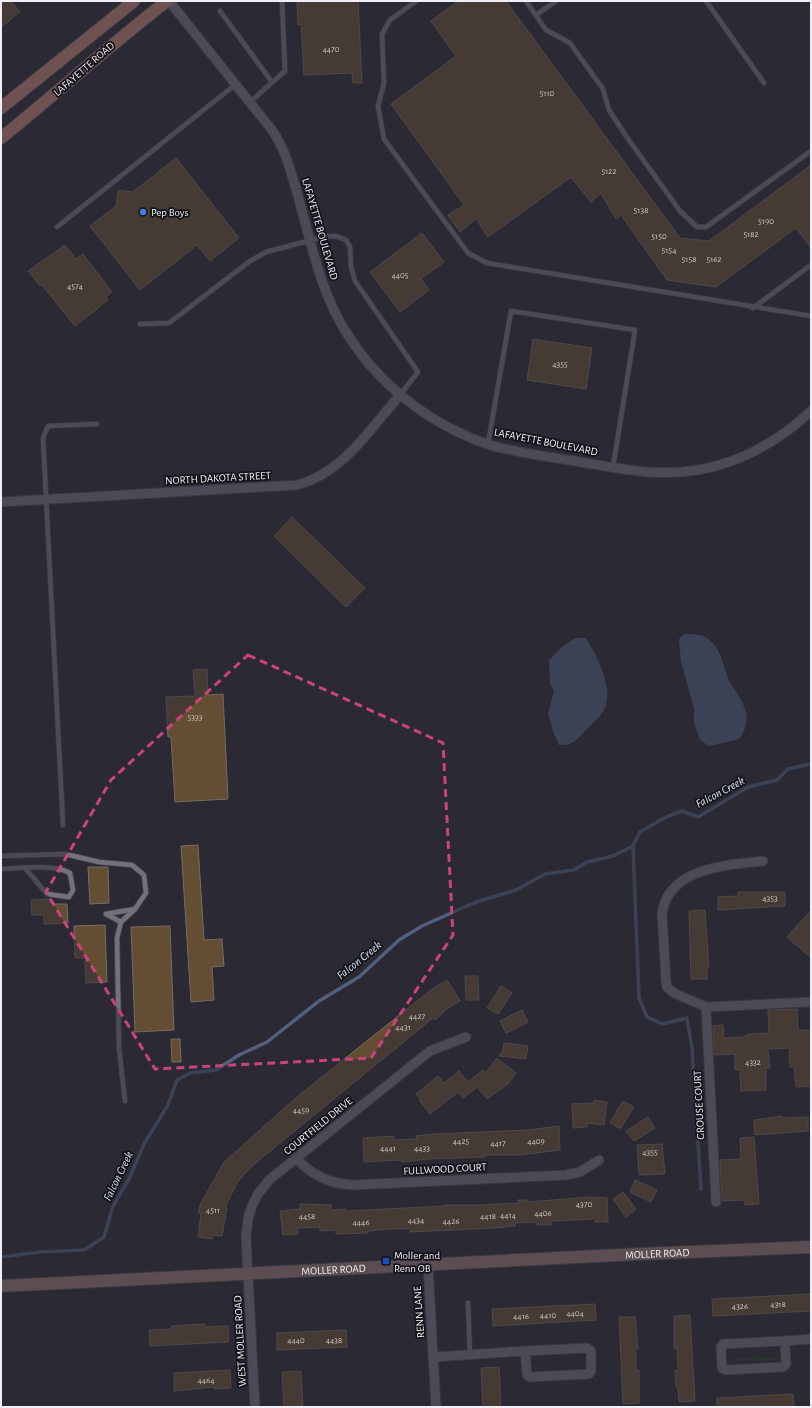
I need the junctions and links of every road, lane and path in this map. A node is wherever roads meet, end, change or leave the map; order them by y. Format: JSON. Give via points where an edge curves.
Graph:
{"nodes":[{"id":1,"x":134,"y":1,"type":"edge"},
{"id":2,"x":168,"y":1,"type":"edge"},
{"id":3,"x":282,"y":1,"type":"edge"},
{"id":4,"x":416,"y":1,"type":"edge"},
{"id":5,"x":526,"y":1,"type":"edge"},
{"id":6,"x":556,"y":1,"type":"edge"},
{"id":7,"x":706,"y":1,"type":"edge"},
{"id":8,"x":220,"y":11,"type":"dead end"},
{"id":9,"x":536,"y":15,"type":"junction"},
{"id":10,"x":272,"y":82,"type":"junction"},
{"id":11,"x":764,"y":83,"type":"dead end"},
{"id":12,"x":236,"y":84,"type":"junction"},
{"id":13,"x":250,"y":102,"type":"junction"},
{"id":14,"x":1,"y":108,"type":"edge"},
{"id":15,"x":1,"y":138,"type":"edge"},
{"id":16,"x":811,"y":151,"type":"edge"},
{"id":17,"x":57,"y":227,"type":"dead end"},
{"id":18,"x":310,"y":240,"type":"junction"},
{"id":19,"x":811,"y":265,"type":"edge"},
{"id":20,"x":753,"y":308,"type":"junction"},
{"id":21,"x":811,"y":316,"type":"edge"},
{"id":22,"x":140,"y":324,"type":"dead end"},
{"id":23,"x":400,"y":395,"type":"junction"},
{"id":24,"x":811,"y":411,"type":"edge"},
{"id":25,"x":97,"y":424,"type":"dead end"},
{"id":26,"x":488,"y":444,"type":"junction"},
{"id":27,"x":613,"y":467,"type":"junction"},
{"id":28,"x":46,"y":500,"type":"junction"},
{"id":29,"x":1,"y":502,"type":"edge"},
{"id":30,"x":63,"y":825,"type":"dead end"},
{"id":31,"x":1,"y":856,"type":"edge"},
{"id":32,"x":763,"y":861,"type":"dead end"},
{"id":33,"x":25,"y":868,"type":"junction"},
{"id":34,"x":1,"y":869,"type":"edge"},
{"id":35,"x":135,"y":909,"type":"junction"},
{"id":36,"x":121,"y":922,"type":"junction"},
{"id":37,"x":811,"y":1002,"type":"edge"},
{"id":38,"x":706,"y":1007,"type":"junction"},
{"id":39,"x":466,"y":1037,"type":"dead end"},
{"id":40,"x":125,"y":1101,"type":"dead end"},
{"id":41,"x":296,"y":1158,"type":"junction"},
{"id":42,"x":599,"y":1160,"type":"dead end"},
{"id":43,"x":716,"y":1202,"type":"dead end"},
{"id":44,"x":811,"y":1247,"type":"edge"},
{"id":45,"x":428,"y":1265,"type":"junction"},
{"id":46,"x":248,"y":1274,"type":"junction"},
{"id":47,"x":1,"y":1286,"type":"edge"},
{"id":48,"x":468,"y":1303,"type":"dead end"},
{"id":49,"x":811,"y":1339,"type":"edge"},
{"id":50,"x":785,"y":1341,"type":"junction"},
{"id":51,"x":525,"y":1351,"type":"junction"},
{"id":52,"x":470,"y":1355,"type":"junction"},
{"id":53,"x":433,"y":1357,"type":"junction"},
{"id":54,"x":255,"y":1407,"type":"edge"},
{"id":55,"x":436,"y":1407,"type":"edge"}],
"edges":[{"from":1,"to":14,"type":"main road","name":"LAFAYETTE ROAD"},
{"from":2,"to":12,"type":"street","name":"LAFAYETTE BOULEVARD"},
{"from":2,"to":15,"type":"main road","name":"LAFAYETTE ROAD"},
{"from":3,"to":10,"type":"lane","via":[[285,71]]},
{"from":4,"to":20,"type":"lane","via":[[390,20],[382,34],[384,82],[378,106],[384,139],[468,253],[487,263]]},
{"from":5,"to":9,"type":"lane"},
{"from":6,"to":9,"type":"lane"},
{"from":7,"to":11,"type":"lane"},
{"from":8,"to":10,"type":"lane"},
{"from":9,"to":16,"type":"lane","via":[[546,30],[570,43],[603,89],[609,110],[626,136],[680,211],[697,227],[706,227]]},
{"from":10,"to":13,"type":"lane"},
{"from":12,"to":13,"type":"street","name":"LAFAYETTE BOULEVARD"},
{"from":12,"to":17,"type":"lane"},
{"from":13,"to":18,"type":"street","name":"LAFAYETTE BOULEVARD","via":[[280,143],[289,164]]},
{"from":18,"to":22,"type":"lane","via":[[266,252],[250,261],[169,323]]},
{"from":18,"to":23,"type":"street","name":"LAFAYETTE BOULEVARD","via":[[325,291],[346,332],[361,355]]},
{"from":18,"to":23,"type":"lane","via":[[336,236],[346,240],[350,247],[351,268],[355,281],[418,372]]},
{"from":19,"to":20,"type":"lane"},
{"from":20,"to":21,"type":"lane"},
{"from":23,"to":26,"type":"street","name":"LAFAYETTE BOULEVARD","via":[[439,422]]},
{"from":23,"to":28,"type":"street","name":"NORTH DAKOTA STREET","via":[[342,462],[307,482],[282,487]]},
{"from":24,"to":27,"type":"street","name":"LAFAYETTE BOULEVARD","via":[[768,445],[718,466],[664,473]]},
{"from":25,"to":28,"type":"lane","via":[[48,426],[43,438]]},
{"from":26,"to":27,"type":"street","name":"LAFAYETTE BOULEVARD","via":[[525,453]]},
{"from":26,"to":27,"type":"lane","via":[[511,311],[635,330]]},
{"from":28,"to":29,"type":"street","name":"NORTH DAKOTA STREET"},
{"from":28,"to":30,"type":"lane"},
{"from":31,"to":35,"type":"lane","via":[[65,854],[99,862],[132,865],[144,875],[146,893]]},
{"from":32,"to":38,"type":"street","via":[[708,868],[681,883],[664,903],[662,913],[666,984],[674,993]]},
{"from":33,"to":33,"type":"lane","via":[[47,894],[69,897],[73,890],[70,873],[62,868]]},
{"from":33,"to":34,"type":"lane"},
{"from":35,"to":36,"type":"lane"},
{"from":35,"to":36,"type":"lane","via":[[106,914]]},
{"from":36,"to":40,"type":"lane","via":[[117,946],[119,1048]]},
{"from":37,"to":38,"type":"street"},
{"from":38,"to":43,"type":"street","name":"GROUSE COURT"},
{"from":39,"to":41,"type":"street","name":"COURTFIELD DRIVE","via":[[430,1051]]},
{"from":41,"to":42,"type":"street","name":"FULLWOOD COURT","via":[[308,1170],[325,1180],[353,1185],[566,1175],[580,1172]]},
{"from":41,"to":46,"type":"street","name":"COURTFIELD DRIVE","via":[[269,1180],[252,1206],[247,1227]]},
{"from":44,"to":45,"type":"street","name":"MOLLER ROAD"},
{"from":45,"to":46,"type":"street","name":"MOLLER ROAD"},
{"from":45,"to":53,"type":"street","name":"RENN LANE"},
{"from":46,"to":47,"type":"street","name":"MOLLER ROAD"},
{"from":46,"to":54,"type":"street","name":"WEST MOLLER ROAD"},
{"from":48,"to":52,"type":"lane"},
{"from":49,"to":50,"type":"street"},
{"from":50,"to":50,"type":"street","via":[[723,1344],[722,1368],[726,1370],[783,1367],[786,1364]]},
{"from":51,"to":51,"type":"street","via":[[529,1377],[589,1374],[592,1371],[591,1351],[588,1348]]},
{"from":51,"to":52,"type":"street"},
{"from":52,"to":53,"type":"street"},
{"from":53,"to":55,"type":"street","name":"RENN LANE"}]}
